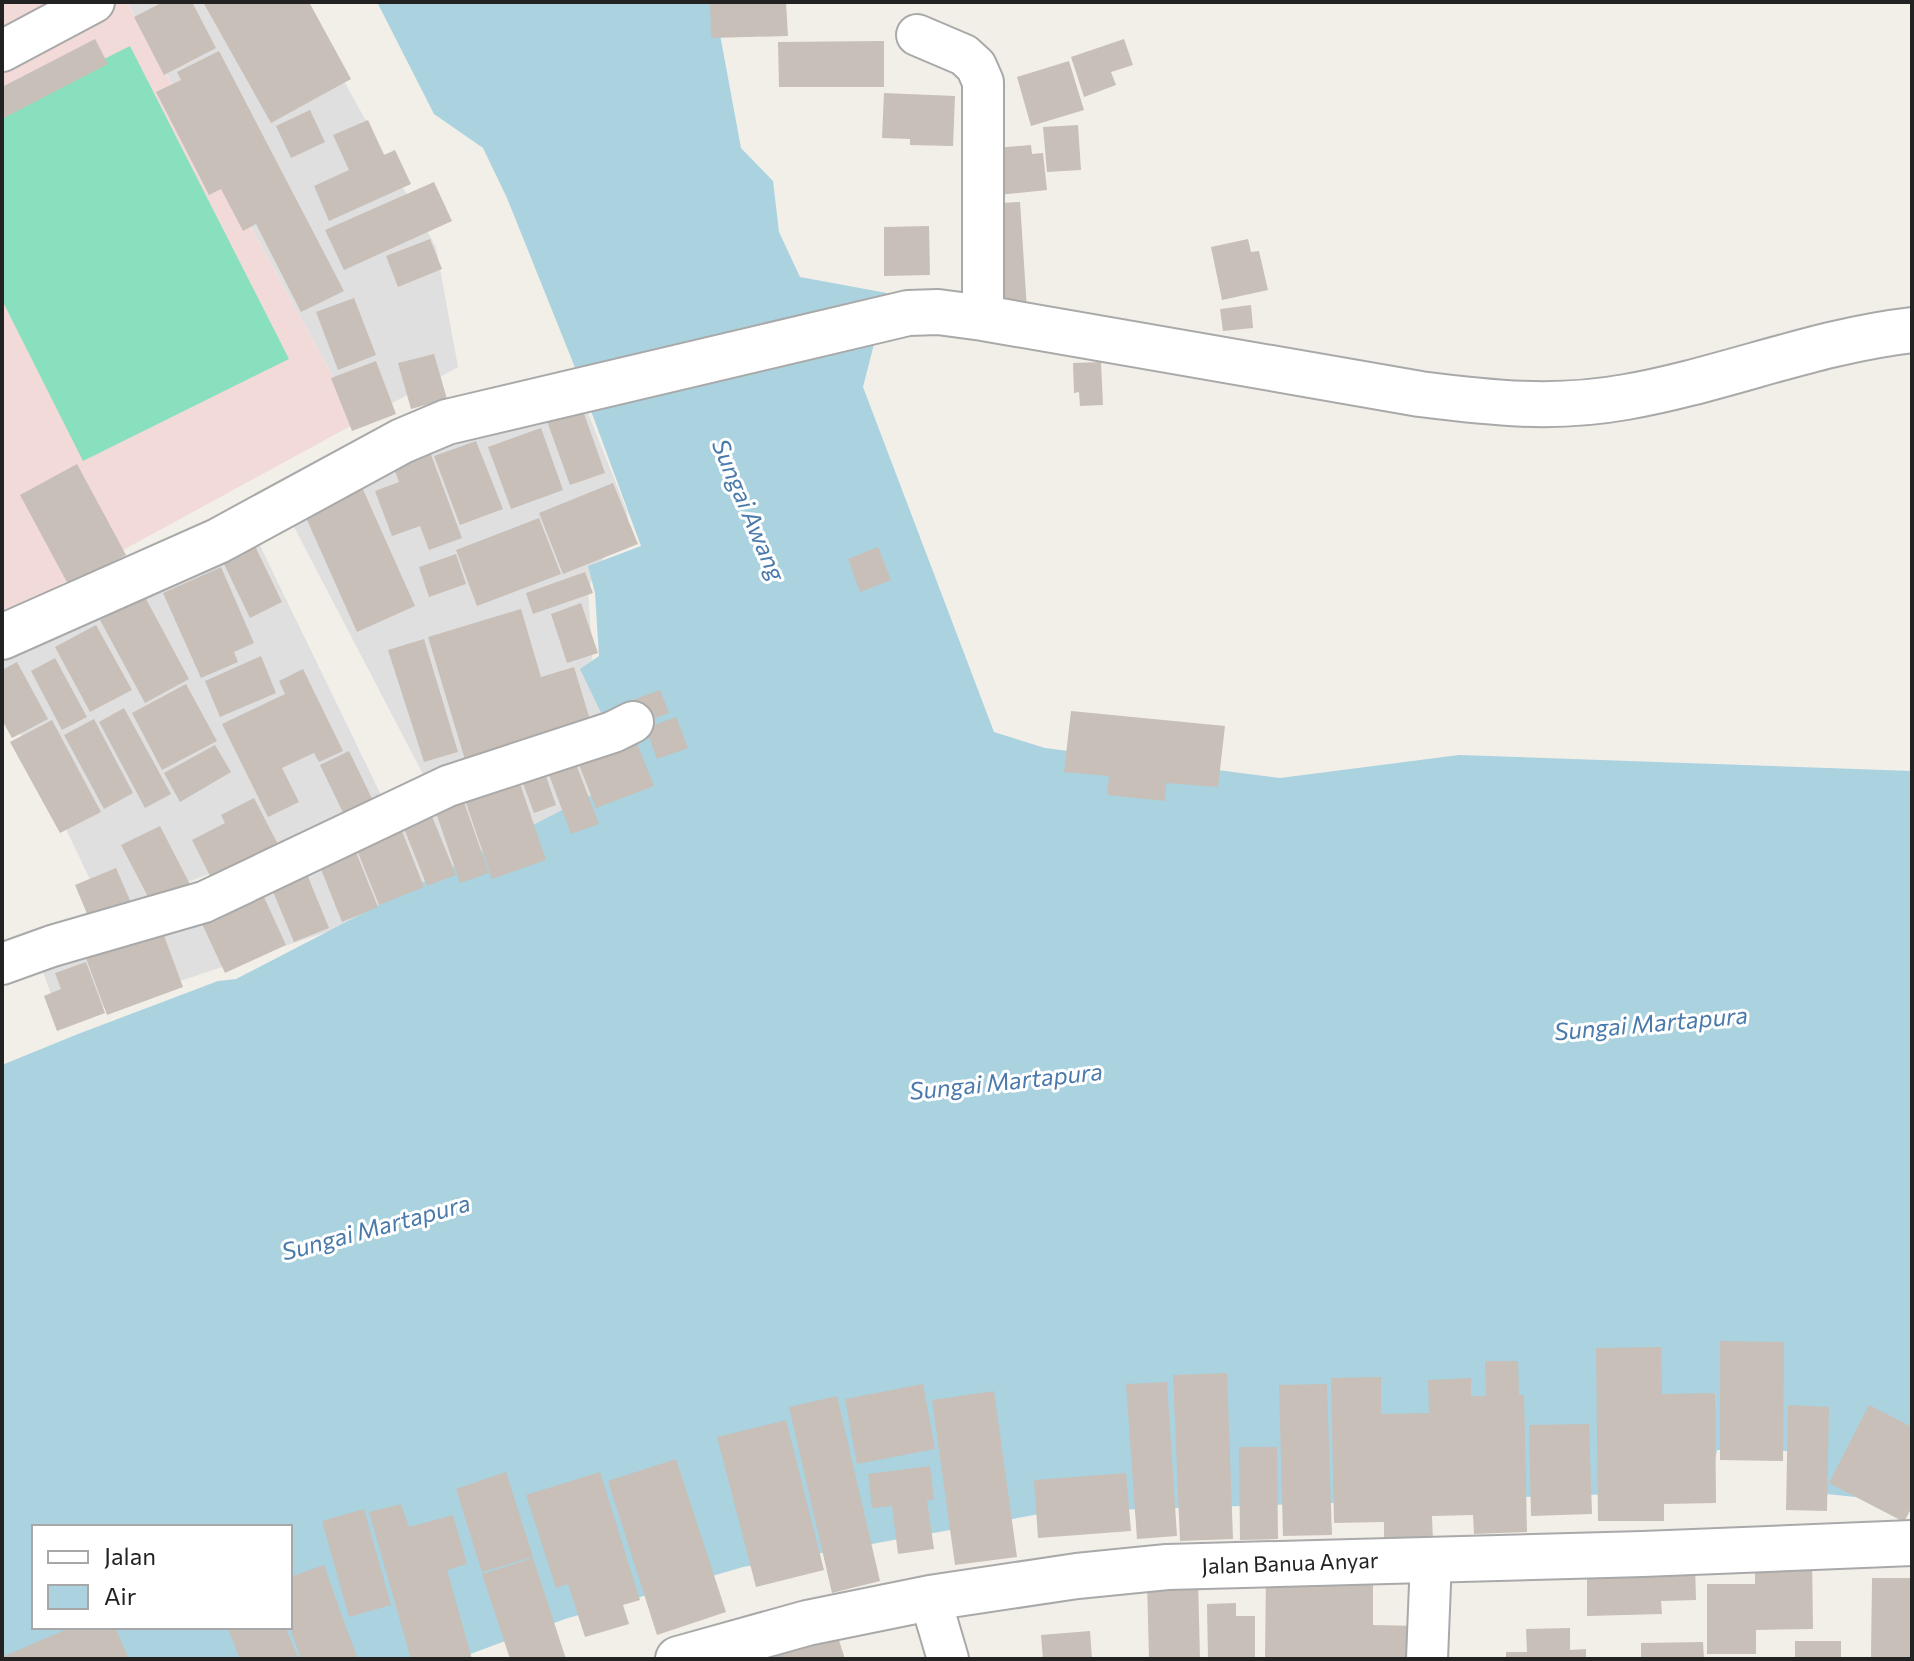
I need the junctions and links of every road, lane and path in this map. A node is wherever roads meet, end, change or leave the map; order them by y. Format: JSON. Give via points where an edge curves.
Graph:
{"nodes":[{"id":1,"x":94,"y":2,"type":"edge"},
{"id":2,"x":917,"y":35,"type":"dead end"},
{"id":3,"x":2,"y":51,"type":"edge"},
{"id":4,"x":983,"y":318,"type":"junction"},
{"id":5,"x":1912,"y":330,"type":"edge"},
{"id":6,"x":2,"y":637,"type":"edge"},
{"id":7,"x":633,"y":722,"type":"dead end"},
{"id":8,"x":2,"y":964,"type":"edge"},
{"id":9,"x":1912,"y":1543,"type":"edge"},
{"id":10,"x":1431,"y":1559,"type":"junction"},
{"id":11,"x":930,"y":1598,"type":"junction"},
{"id":12,"x":678,"y":1659,"type":"edge"},
{"id":13,"x":948,"y":1659,"type":"edge"},
{"id":14,"x":1427,"y":1659,"type":"edge"}],
"edges":[{"from":1,"to":3,"type":"street"},
{"from":2,"to":4,"type":"street","via":[[964,55],[983,82]]},
{"from":4,"to":5,"type":"street","via":[[1420,394],[1555,405],[1654,391],[1880,333]]},
{"from":4,"to":6,"type":"street","via":[[908,313],[447,422],[218,541]]},
{"from":7,"to":8,"type":"street","via":[[448,786],[204,902]]},
{"from":9,"to":10,"type":"street","name":"Jalan Banua Anyar"},
{"from":10,"to":11,"type":"street","name":"Jalan Banua Anyar","via":[[1167,1567]]},
{"from":10,"to":14,"type":"street"},
{"from":11,"to":12,"type":"street","name":"Jalan Banua Anyar","via":[[807,1623]]},
{"from":11,"to":13,"type":"street"}]}
